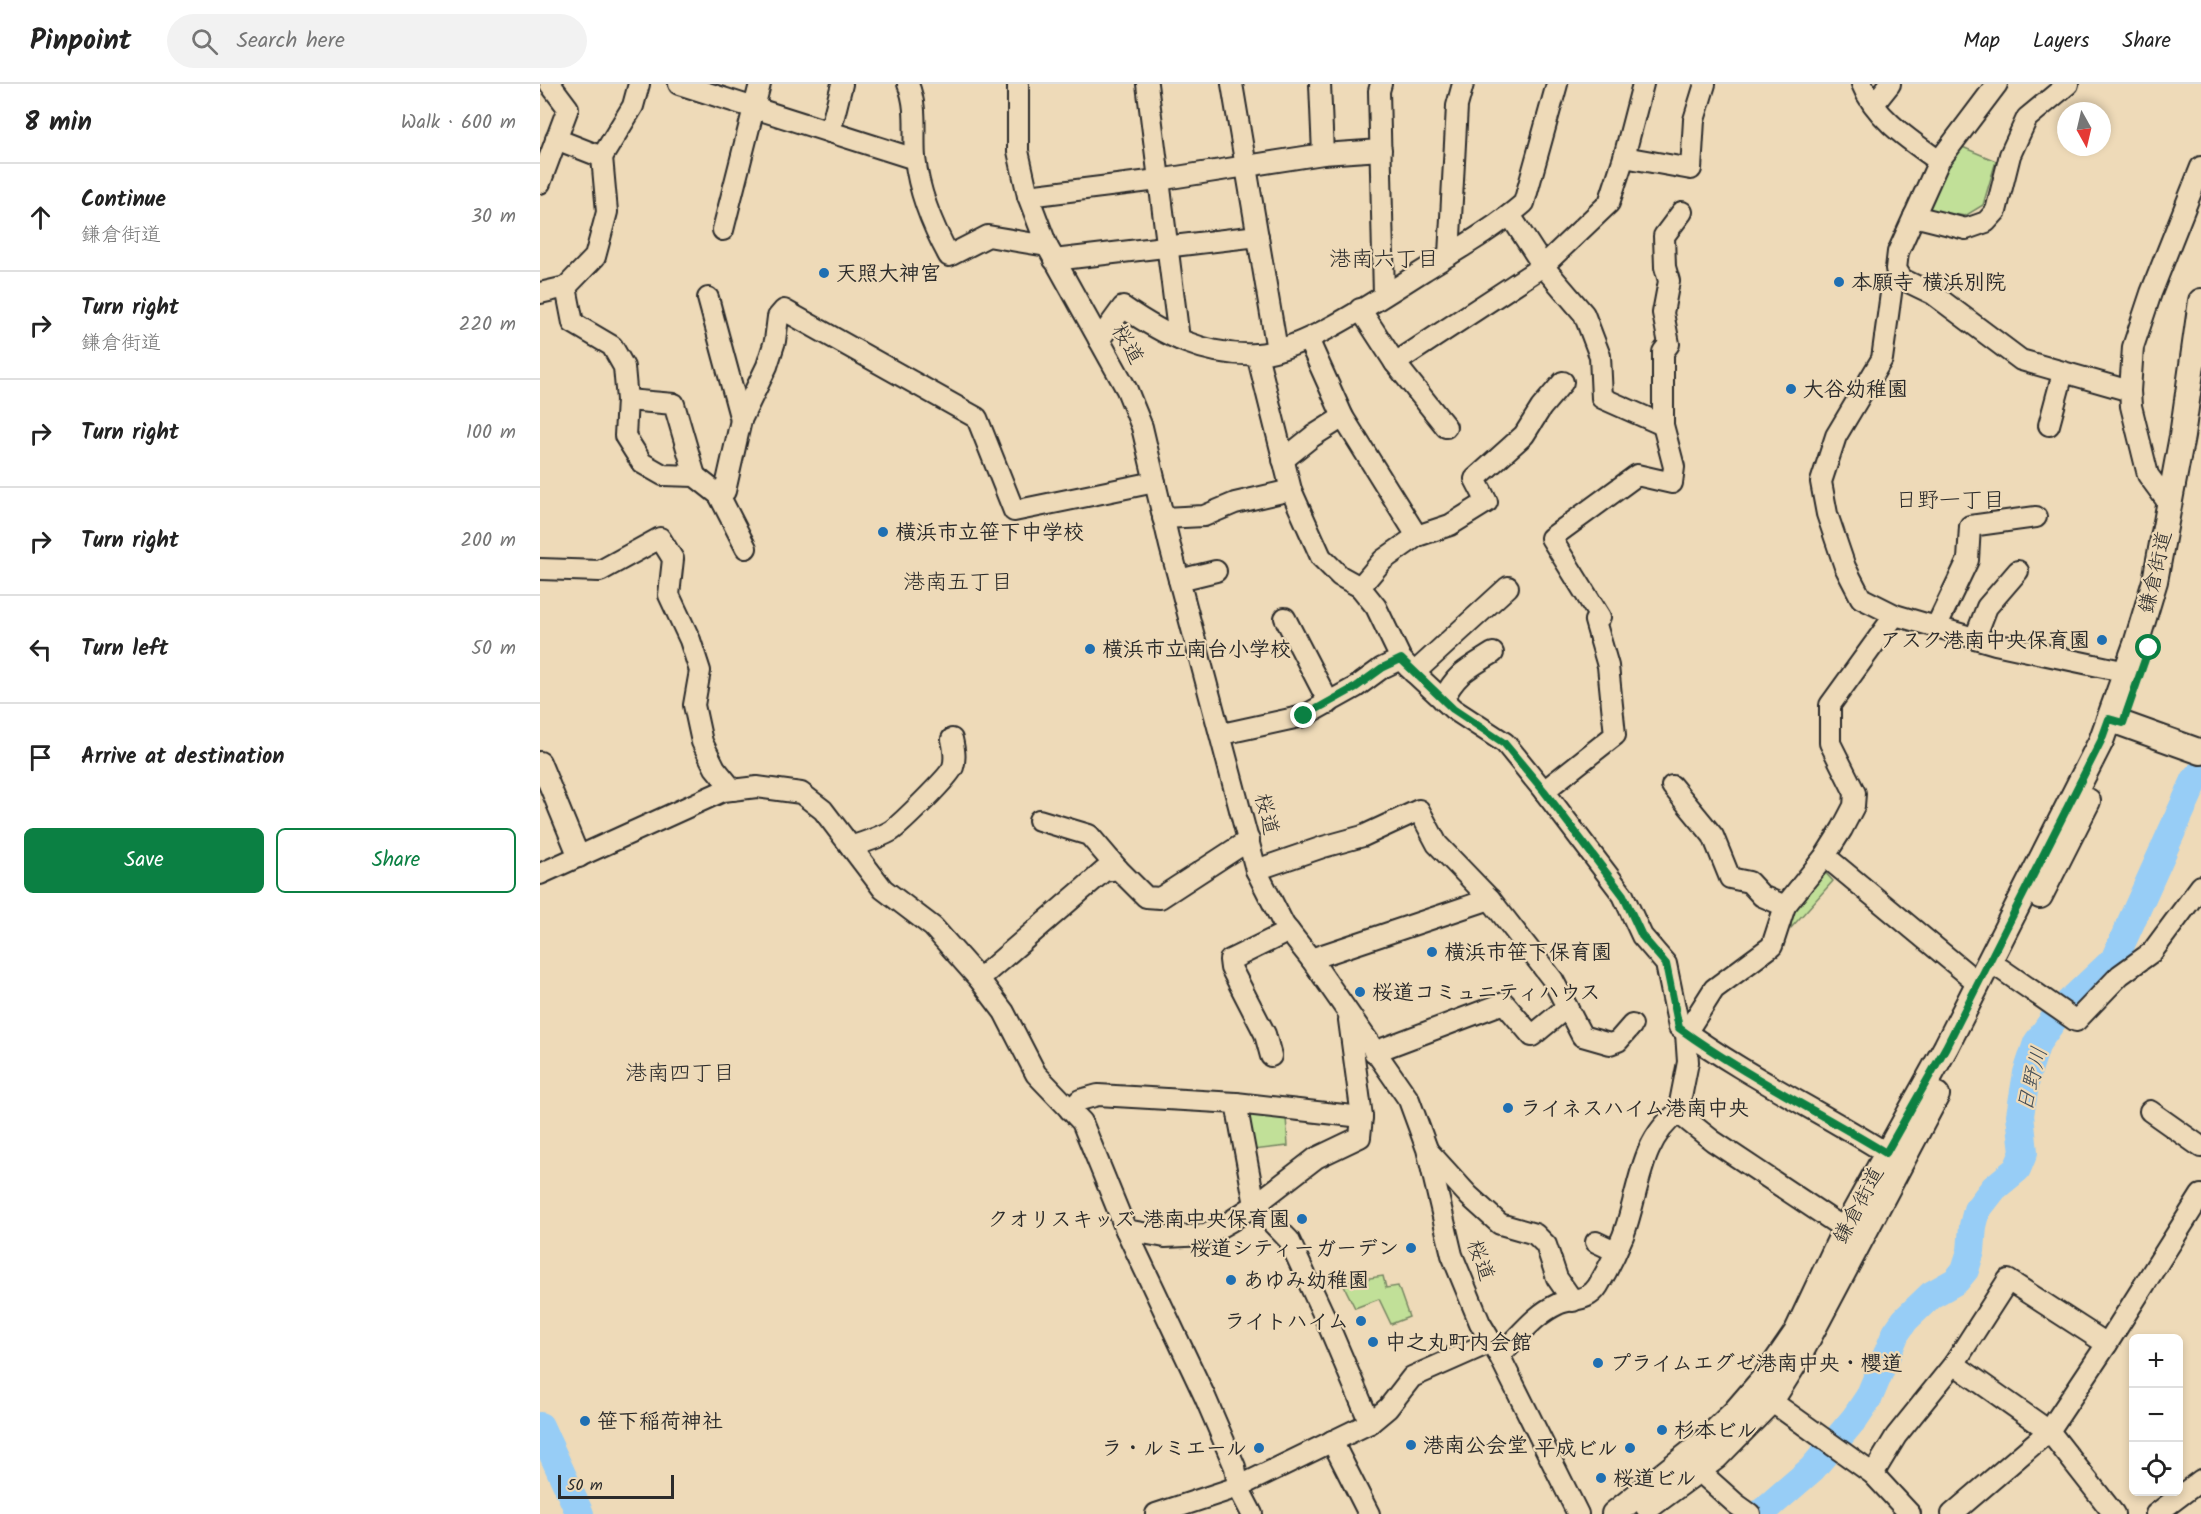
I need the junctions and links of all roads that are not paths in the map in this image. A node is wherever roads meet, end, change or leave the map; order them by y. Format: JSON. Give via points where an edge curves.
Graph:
{"nodes":[{"id":1,"x":550,"y":84,"type":"edge"},
{"id":2,"x":639,"y":84,"type":"edge"},
{"id":3,"x":679,"y":84,"type":"edge"},
{"id":4,"x":760,"y":84,"type":"edge"},
{"id":5,"x":842,"y":84,"type":"edge"},
{"id":6,"x":908,"y":84,"type":"edge"},
{"id":7,"x":1018,"y":84,"type":"edge"},
{"id":8,"x":1147,"y":84,"type":"edge"},
{"id":9,"x":1232,"y":84,"type":"edge"},
{"id":10,"x":1320,"y":84,"type":"edge"},
{"id":11,"x":1382,"y":84,"type":"edge"},
{"id":12,"x":1463,"y":84,"type":"edge"},
{"id":13,"x":1557,"y":84,"type":"edge"},
{"id":14,"x":1643,"y":84,"type":"edge"},
{"id":15,"x":1705,"y":84,"type":"edge"},
{"id":16,"x":1862,"y":84,"type":"edge"},
{"id":17,"x":1890,"y":84,"type":"edge"},
{"id":18,"x":1997,"y":84,"type":"edge"},
{"id":19,"x":2068,"y":84,"type":"edge"},
{"id":20,"x":1874,"y":104,"type":"junction"},
{"id":21,"x":754,"y":108,"type":"junction"},
{"id":22,"x":830,"y":132,"type":"junction"},
{"id":23,"x":556,"y":139,"type":"junction"},
{"id":24,"x":1381,"y":150,"type":"junction"},
{"id":25,"x":1323,"y":154,"type":"junction"},
{"id":26,"x":602,"y":157,"type":"junction"},
{"id":27,"x":1624,"y":157,"type":"junction"},
{"id":28,"x":915,"y":159,"type":"junction"},
{"id":29,"x":1939,"y":161,"type":"junction"},
{"id":30,"x":1246,"y":166,"type":"junction"},
{"id":31,"x":2201,"y":167,"type":"edge"},
{"id":32,"x":1158,"y":180,"type":"junction"},
{"id":33,"x":540,"y":183,"type":"edge"},
{"id":34,"x":1028,"y":196,"type":"junction"},
{"id":35,"x":1682,"y":212,"type":"dead end"},
{"id":36,"x":1510,"y":215,"type":"junction"},
{"id":37,"x":1914,"y":216,"type":"junction"},
{"id":38,"x":723,"y":230,"type":"dead end"},
{"id":39,"x":1258,"y":236,"type":"junction"},
{"id":40,"x":1167,"y":247,"type":"junction"},
{"id":41,"x":1051,"y":253,"type":"junction"},
{"id":42,"x":1449,"y":255,"type":"junction"},
{"id":43,"x":1543,"y":266,"type":"junction"},
{"id":44,"x":1898,"y":273,"type":"junction"},
{"id":45,"x":567,"y":287,"type":"junction"},
{"id":46,"x":540,"y":293,"type":"edge"},
{"id":47,"x":1384,"y":295,"type":"junction"},
{"id":48,"x":708,"y":298,"type":"dead end"},
{"id":49,"x":2201,"y":301,"type":"edge"},
{"id":50,"x":1360,"y":309,"type":"junction"},
{"id":51,"x":1179,"y":339,"type":"junction"},
{"id":52,"x":1308,"y":339,"type":"junction"},
{"id":53,"x":1099,"y":340,"type":"junction"},
{"id":54,"x":1277,"y":350,"type":"junction"},
{"id":55,"x":1257,"y":354,"type":"junction"},
{"id":56,"x":1395,"y":363,"type":"junction"},
{"id":57,"x":2063,"y":373,"type":"junction"},
{"id":58,"x":1563,"y":382,"type":"dead end"},
{"id":59,"x":2130,"y":391,"type":"junction"},
{"id":60,"x":627,"y":400,"type":"junction"},
{"id":61,"x":2201,"y":412,"type":"edge"},
{"id":62,"x":1343,"y":417,"type":"junction"},
{"id":63,"x":741,"y":420,"type":"junction"},
{"id":64,"x":1663,"y":425,"type":"junction"},
{"id":65,"x":2049,"y":425,"type":"dead end"},
{"id":66,"x":1446,"y":427,"type":"dead end"},
{"id":67,"x":1282,"y":460,"type":"junction"},
{"id":68,"x":695,"y":476,"type":"junction"},
{"id":69,"x":1155,"y":482,"type":"junction"},
{"id":70,"x":1291,"y":490,"type":"junction"},
{"id":71,"x":719,"y":495,"type":"junction"},
{"id":72,"x":2170,"y":505,"type":"junction"},
{"id":73,"x":2036,"y":517,"type":"dead end"},
{"id":74,"x":1163,"y":518,"type":"junction"},
{"id":75,"x":1417,"y":536,"type":"junction"},
{"id":76,"x":746,"y":548,"type":"dead end"},
{"id":77,"x":540,"y":569,"type":"edge"},
{"id":78,"x":1216,"y":571,"type":"dead end"},
{"id":79,"x":2019,"y":571,"type":"dead end"},
{"id":80,"x":1179,"y":580,"type":"junction"},
{"id":81,"x":1360,"y":587,"type":"junction"},
{"id":82,"x":1508,"y":587,"type":"dead end"},
{"id":83,"x":1894,"y":615,"type":"junction"},
{"id":84,"x":1285,"y":618,"type":"dead end"},
{"id":85,"x":1936,"y":627,"type":"junction"},
{"id":86,"x":1975,"y":638,"type":"junction"},
{"id":87,"x":1493,"y":653,"type":"dead end"},
{"id":88,"x":1407,"y":666,"type":"junction"},
{"id":89,"x":2127,"y":672,"type":"junction"},
{"id":90,"x":1443,"y":700,"type":"junction"},
{"id":91,"x":1329,"y":703,"type":"junction"},
{"id":92,"x":2116,"y":721,"type":"junction"},
{"id":93,"x":1221,"y":735,"type":"junction"},
{"id":94,"x":952,"y":739,"type":"dead end"},
{"id":95,"x":1820,"y":751,"type":"dead end"},
{"id":96,"x":2200,"y":751,"type":"edge"},
{"id":97,"x":540,"y":762,"type":"edge"},
{"id":98,"x":1672,"y":786,"type":"dead end"},
{"id":99,"x":733,"y":790,"type":"junction"},
{"id":100,"x":1544,"y":791,"type":"junction"},
{"id":101,"x":1854,"y":806,"type":"junction"},
{"id":102,"x":1039,"y":820,"type":"dead end"},
{"id":103,"x":1249,"y":840,"type":"junction"},
{"id":104,"x":851,"y":847,"type":"junction"},
{"id":105,"x":579,"y":856,"type":"junction"},
{"id":106,"x":1825,"y":856,"type":"junction"},
{"id":107,"x":1118,"y":869,"type":"junction"},
{"id":108,"x":1256,"y":870,"type":"junction"},
{"id":109,"x":540,"y":874,"type":"edge"},
{"id":110,"x":2201,"y":886,"type":"edge"},
{"id":111,"x":1490,"y":899,"type":"junction"},
{"id":112,"x":1785,"y":906,"type":"junction"},
{"id":113,"x":1289,"y":931,"type":"junction"},
{"id":114,"x":1311,"y":959,"type":"junction"},
{"id":115,"x":2001,"y":969,"type":"junction"},
{"id":116,"x":979,"y":979,"type":"junction"},
{"id":117,"x":1978,"y":983,"type":"junction"},
{"id":118,"x":1567,"y":1007,"type":"junction"},
{"id":119,"x":1349,"y":1014,"type":"junction"},
{"id":120,"x":1632,"y":1025,"type":"dead end"},
{"id":121,"x":1686,"y":1033,"type":"junction"},
{"id":122,"x":1374,"y":1052,"type":"junction"},
{"id":123,"x":1271,"y":1056,"type":"dead end"},
{"id":124,"x":1236,"y":1103,"type":"junction"},
{"id":125,"x":1070,"y":1110,"type":"junction"},
{"id":126,"x":2150,"y":1111,"type":"dead end"},
{"id":127,"x":1678,"y":1113,"type":"junction"},
{"id":128,"x":1362,"y":1117,"type":"junction"},
{"id":129,"x":2201,"y":1147,"type":"edge"},
{"id":130,"x":1427,"y":1149,"type":"junction"},
{"id":131,"x":1886,"y":1153,"type":"junction"},
{"id":132,"x":2201,"y":1195,"type":"edge"},
{"id":133,"x":1255,"y":1205,"type":"junction"},
{"id":134,"x":1845,"y":1229,"type":"junction"},
{"id":135,"x":1125,"y":1230,"type":"junction"},
{"id":136,"x":1596,"y":1242,"type":"dead end"},
{"id":137,"x":1616,"y":1251,"type":"junction"},
{"id":138,"x":1573,"y":1301,"type":"junction"},
{"id":139,"x":2107,"y":1344,"type":"junction"},
{"id":140,"x":1495,"y":1349,"type":"junction"},
{"id":141,"x":1954,"y":1364,"type":"junction"},
{"id":142,"x":1771,"y":1401,"type":"junction"},
{"id":143,"x":1370,"y":1422,"type":"junction"},
{"id":144,"x":2049,"y":1431,"type":"junction"},
{"id":145,"x":1332,"y":1441,"type":"junction"},
{"id":146,"x":1691,"y":1464,"type":"junction"},
{"id":147,"x":1872,"y":1474,"type":"junction"},
{"id":148,"x":2201,"y":1480,"type":"edge"},
{"id":149,"x":1238,"y":1487,"type":"junction"},
{"id":150,"x":1746,"y":1512,"type":"edge"},
{"id":151,"x":1156,"y":1514,"type":"edge"},
{"id":152,"x":1252,"y":1514,"type":"edge"},
{"id":153,"x":1368,"y":1514,"type":"edge"},
{"id":154,"x":1578,"y":1514,"type":"edge"},
{"id":155,"x":1614,"y":1514,"type":"edge"},
{"id":156,"x":1638,"y":1514,"type":"edge"},
{"id":157,"x":1910,"y":1514,"type":"edge"},
{"id":158,"x":1952,"y":1514,"type":"edge"},
{"id":159,"x":2114,"y":1514,"type":"edge"},
{"id":160,"x":2156,"y":1514,"type":"edge"}],
"edges":[{"from":1,"to":23,"type":"street","via":[[568,108]]},
{"from":2,"to":26,"type":"street","via":[[633,106]]},
{"from":3,"to":21,"type":"street"},
{"from":4,"to":21,"type":"street"},
{"from":5,"to":22,"type":"street"},
{"from":6,"to":28,"type":"street","via":[[914,99]]},
{"from":7,"to":34,"type":"street","name":"桜道","via":[[1018,151]]},
{"from":8,"to":32,"type":"street"},
{"from":9,"to":30,"type":"street"},
{"from":10,"to":25,"type":"street"},
{"from":11,"to":24,"type":"street"},
{"from":12,"to":42,"type":"street","via":[[1457,106]]},
{"from":13,"to":36,"type":"street","via":[[1524,203]]},
{"from":14,"to":27,"type":"street"},
{"from":15,"to":27,"type":"street","via":[[1695,120],[1691,169]]},
{"from":16,"to":20,"type":"street"},
{"from":17,"to":20,"type":"street"},
{"from":18,"to":29,"type":"street"},
{"from":19,"to":37,"type":"street","via":[[2027,118],[2010,155],[1996,211],[1986,222],[1966,229]]},
{"from":20,"to":29,"type":"street","via":[[1904,136]]},
{"from":21,"to":22,"type":"street"},
{"from":21,"to":38,"type":"street"},
{"from":22,"to":28,"type":"street"},
{"from":23,"to":26,"type":"street"},
{"from":23,"to":33,"type":"street"},
{"from":24,"to":25,"type":"street"},
{"from":24,"to":47,"type":"street"},
{"from":25,"to":30,"type":"street"},
{"from":26,"to":45,"type":"street","via":[[607,212],[595,257]]},
{"from":27,"to":43,"type":"street","via":[[1609,203]]},
{"from":28,"to":41,"type":"street","via":[[922,196],[949,256],[988,236]]},
{"from":29,"to":37,"type":"street"},
{"from":30,"to":32,"type":"street"},
{"from":30,"to":39,"type":"street"},
{"from":31,"to":59,"type":"street","via":[[2133,347]]},
{"from":32,"to":34,"type":"street"},
{"from":32,"to":40,"type":"street"},
{"from":34,"to":41,"type":"street","name":"桜道"},
{"from":35,"to":64,"type":"street","via":[[1664,236],[1669,281],[1663,313],[1669,344],[1663,352]]},
{"from":36,"to":42,"type":"street"},
{"from":36,"to":43,"type":"street"},
{"from":37,"to":44,"type":"street","via":[[1898,252]]},
{"from":39,"to":40,"type":"street"},
{"from":39,"to":54,"type":"street"},
{"from":40,"to":41,"type":"street"},
{"from":40,"to":51,"type":"street"},
{"from":41,"to":53,"type":"street","name":"桜道"},
{"from":42,"to":47,"type":"street"},
{"from":43,"to":56,"type":"street"},
{"from":43,"to":64,"type":"street","via":[[1584,314],[1600,356],[1602,398]]},
{"from":44,"to":57,"type":"street","via":[[1902,279],[1933,294],[2021,360]]},
{"from":44,"to":83,"type":"street","via":[[1892,286],[1882,359],[1836,436],[1821,482],[1841,556],[1856,587],[1862,597]]},
{"from":45,"to":46,"type":"street"},
{"from":45,"to":60,"type":"street","via":[[573,323],[612,346],[624,367]]},
{"from":47,"to":50,"type":"street"},
{"from":48,"to":63,"type":"street"},
{"from":49,"to":72,"type":"main road","name":"鎌倉街道"},
{"from":50,"to":52,"type":"street"},
{"from":50,"to":56,"type":"street"},
{"from":51,"to":53,"type":"street","via":[[1123,307]]},
{"from":51,"to":55,"type":"street","via":[[1205,350]]},
{"from":52,"to":54,"type":"street"},
{"from":52,"to":62,"type":"street"},
{"from":53,"to":69,"type":"street","name":"桜道","via":[[1127,390]]},
{"from":54,"to":55,"type":"street"},
{"from":55,"to":67,"type":"street"},
{"from":56,"to":66,"type":"street"},
{"from":57,"to":59,"type":"street"},
{"from":57,"to":65,"type":"street"},
{"from":58,"to":75,"type":"street","via":[[1540,408],[1524,435],[1475,479],[1487,502],[1450,525]]},
{"from":59,"to":72,"type":"street","via":[[2148,475]]},
{"from":60,"to":68,"type":"street","via":[[674,404]]},
{"from":60,"to":68,"type":"street","via":[[625,436],[642,463],[663,475]]},
{"from":61,"to":92,"type":"main road","name":"鎌倉街道","via":[[2173,563],[2149,648]]},
{"from":62,"to":67,"type":"street"},
{"from":62,"to":75,"type":"street"},
{"from":63,"to":69,"type":"street","via":[[767,366],[778,317],[784,310],[977,418],[1014,511]]},
{"from":63,"to":71,"type":"street","via":[[725,491]]},
{"from":64,"to":100,"type":"street","via":[[1674,467],[1672,483],[1637,475],[1551,538],[1600,617],[1595,621],[1608,666],[1615,735]]},
{"from":67,"to":70,"type":"street"},
{"from":68,"to":71,"type":"street"},
{"from":69,"to":74,"type":"street","name":"桜道"},
{"from":70,"to":74,"type":"street","via":[[1235,503],[1204,516]]},
{"from":70,"to":81,"type":"street","via":[[1321,557],[1340,576]]},
{"from":71,"to":76,"type":"street"},
{"from":72,"to":89,"type":"main road","name":"鎌倉街道","via":[[2155,581]]},
{"from":73,"to":85,"type":"street","via":[[1970,526],[1968,560]]},
{"from":74,"to":80,"type":"street","name":"桜道"},
{"from":75,"to":81,"type":"street","via":[[1383,560]]},
{"from":77,"to":99,"type":"street","via":[[600,571],[660,538],[673,559],[669,595],[700,670],[694,705],[702,742],[714,768]]},
{"from":78,"to":80,"type":"street"},
{"from":79,"to":86,"type":"street","via":[[1987,607]]},
{"from":80,"to":93,"type":"street","name":"桜道"},
{"from":81,"to":88,"type":"street","via":[[1376,607]]},
{"from":82,"to":88,"type":"street"},
{"from":83,"to":85,"type":"street"},
{"from":83,"to":101,"type":"street","via":[[1830,705],[1830,743],[1856,793]]},
{"from":84,"to":91,"type":"street"},
{"from":85,"to":86,"type":"street"},
{"from":86,"to":89,"type":"street"},
{"from":87,"to":90,"type":"street","via":[[1459,674]]},
{"from":88,"to":90,"type":"street"},
{"from":88,"to":91,"type":"street","via":[[1382,668]]},
{"from":89,"to":92,"type":"main road","name":"鎌倉街道"},
{"from":90,"to":100,"type":"street","via":[[1504,743]]},
{"from":91,"to":93,"type":"street","via":[[1304,716]]},
{"from":92,"to":96,"type":"main road"},
{"from":92,"to":115,"type":"main road","name":"鎌倉街道","via":[[2115,747]]},
{"from":92,"to":117,"type":"main road","name":"鎌倉街道","via":[[2101,741]]},
{"from":93,"to":103,"type":"street","name":"桜道"},
{"from":94,"to":104,"type":"street","via":[[953,767],[945,780],[890,832]]},
{"from":95,"to":101,"type":"street"},
{"from":97,"to":105,"type":"street"},
{"from":98,"to":112,"type":"street","via":[[1713,837],[1730,878],[1749,882],[1762,896]]},
{"from":99,"to":104,"type":"street","via":[[758,787],[801,793],[824,810]]},
{"from":99,"to":105,"type":"street","via":[[723,791]]},
{"from":100,"to":121,"type":"street","via":[[1623,895],[1642,936],[1666,964],[1679,1028]]},
{"from":101,"to":106,"type":"street"},
{"from":102,"to":107,"type":"street","via":[[1089,835]]},
{"from":103,"to":107,"type":"street","via":[[1160,898],[1146,897]]},
{"from":103,"to":108,"type":"street","name":"桜道"},
{"from":104,"to":116,"type":"street","via":[[883,889],[933,927]]},
{"from":105,"to":109,"type":"street"},
{"from":106,"to":112,"type":"street"},
{"from":106,"to":117,"type":"street"},
{"from":107,"to":116,"type":"street","via":[[1104,871]]},
{"from":108,"to":111,"type":"street","via":[[1363,836],[1419,810],[1437,844]]},
{"from":108,"to":113,"type":"street","name":"桜道"},
{"from":110,"to":115,"type":"street","via":[[2152,952],[2120,975],[2076,1021]]},
{"from":111,"to":114,"type":"street"},
{"from":111,"to":118,"type":"street","via":[[1552,980]]},
{"from":112,"to":121,"type":"street","via":[[1772,946],[1714,989]]},
{"from":113,"to":114,"type":"street","name":"桜道"},
{"from":113,"to":123,"type":"street","via":[[1230,960],[1265,1034]]},
{"from":114,"to":119,"type":"street","name":"桜道"},
{"from":115,"to":142,"type":"main road","name":"鎌倉街道","via":[[1798,1359]]},
{"from":116,"to":125,"type":"street","via":[[1004,1012],[1036,1074]]},
{"from":117,"to":131,"type":"main road","name":"鎌倉街道"},
{"from":118,"to":120,"type":"street","via":[[1582,1036],[1610,1044]]},
{"from":118,"to":122,"type":"street","via":[[1532,1036],[1504,1003]]},
{"from":119,"to":122,"type":"street","name":"桜道"},
{"from":119,"to":128,"type":"street"},
{"from":121,"to":127,"type":"street","via":[[1688,1062]]},
{"from":121,"to":131,"type":"street"},
{"from":122,"to":130,"type":"street","name":"桜道","via":[[1409,1100]]},
{"from":124,"to":125,"type":"street","via":[[1098,1095],[1080,1100]]},
{"from":124,"to":128,"type":"street"},
{"from":124,"to":133,"type":"street"},
{"from":125,"to":135,"type":"street","via":[[1082,1122]]},
{"from":126,"to":129,"type":"street"},
{"from":127,"to":134,"type":"street","via":[[1713,1141]]},
{"from":127,"to":137,"type":"street","via":[[1664,1122],[1658,1132]]},
{"from":128,"to":133,"type":"street","via":[[1360,1137],[1316,1158]]},
{"from":130,"to":138,"type":"street","via":[[1500,1224],[1535,1234],[1546,1245],[1557,1278]]},
{"from":130,"to":140,"type":"street","name":"桜道","via":[[1452,1255]]},
{"from":131,"to":134,"type":"main road","name":"鎌倉街道"},
{"from":132,"to":139,"type":"street"},
{"from":133,"to":135,"type":"street","via":[[1206,1235],[1165,1237]]},
{"from":133,"to":143,"type":"street","via":[[1289,1240]]},
{"from":134,"to":146,"type":"main road","name":"鎌倉街道","via":[[1796,1333],[1767,1375],[1702,1444]]},
{"from":135,"to":149,"type":"street","via":[[1205,1397],[1235,1467]]},
{"from":136,"to":137,"type":"street"},
{"from":137,"to":138,"type":"street","via":[[1597,1288]]},
{"from":138,"to":140,"type":"street","via":[[1537,1317]]},
{"from":139,"to":141,"type":"street","via":[[2008,1280]]},
{"from":139,"to":144,"type":"street"},
{"from":140,"to":143,"type":"street","via":[[1412,1377],[1389,1408]]},
{"from":140,"to":154,"type":"street","name":"桜道"},
{"from":141,"to":144,"type":"street"},
{"from":141,"to":147,"type":"street","via":[[1896,1436]]},
{"from":142,"to":146,"type":"main road","name":"鎌倉街道","via":[[1716,1457]]},
{"from":142,"to":147,"type":"street"},
{"from":143,"to":145,"type":"street"},
{"from":144,"to":158,"type":"street"},
{"from":144,"to":159,"type":"street"},
{"from":145,"to":149,"type":"street"},
{"from":145,"to":153,"type":"street"},
{"from":146,"to":150,"type":"street"},
{"from":146,"to":155,"type":"main road","name":"鎌倉街道"},
{"from":146,"to":156,"type":"main road","name":"鎌倉街道"},
{"from":147,"to":157,"type":"street"},
{"from":148,"to":160,"type":"street"},
{"from":149,"to":151,"type":"street"},
{"from":149,"to":152,"type":"street"}]}
